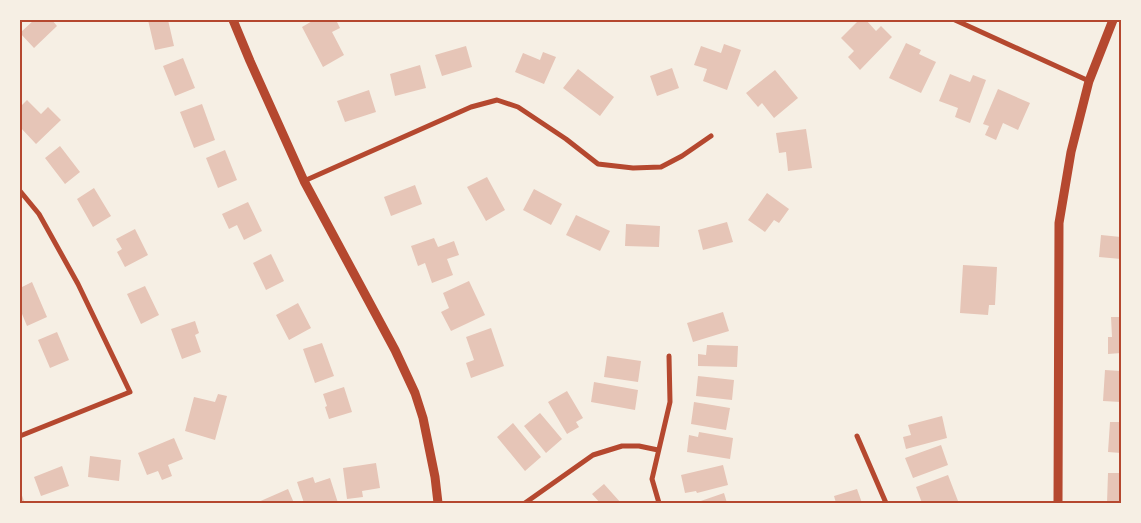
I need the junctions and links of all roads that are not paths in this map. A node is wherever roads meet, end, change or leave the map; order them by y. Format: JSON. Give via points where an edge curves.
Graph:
{"nodes":[{"id":1,"x":233,"y":20,"type":"edge"},
{"id":2,"x":956,"y":20,"type":"edge"},
{"id":3,"x":1112,"y":20,"type":"edge"},
{"id":4,"x":1089,"y":80,"type":"junction"},
{"id":5,"x":710,"y":136,"type":"dead end"},
{"id":6,"x":304,"y":181,"type":"junction"},
{"id":7,"x":20,"y":191,"type":"edge"},
{"id":8,"x":668,"y":356,"type":"dead end"},
{"id":9,"x":20,"y":436,"type":"edge"},
{"id":10,"x":857,"y":436,"type":"dead end"},
{"id":11,"x":658,"y":450,"type":"junction"},
{"id":12,"x":438,"y":503,"type":"edge"},
{"id":13,"x":525,"y":503,"type":"edge"},
{"id":14,"x":659,"y":503,"type":"edge"},
{"id":15,"x":886,"y":503,"type":"edge"},
{"id":16,"x":1058,"y":503,"type":"edge"}],
"edges":[{"from":1,"to":6,"type":"street"},
{"from":2,"to":4,"type":"street"},
{"from":3,"to":4,"type":"street"},
{"from":4,"to":16,"type":"street","via":[[1071,152],[1059,223]]},
{"from":5,"to":6,"type":"street","via":[[661,167],[598,164],[518,106],[497,100],[471,107]]},
{"from":6,"to":12,"type":"street","via":[[415,392],[423,418]]},
{"from":7,"to":9,"type":"street","via":[[39,214],[78,284],[130,392]]},
{"from":8,"to":11,"type":"street","via":[[670,402]]},
{"from":10,"to":15,"type":"street"},
{"from":11,"to":13,"type":"street","via":[[622,446],[593,455]]},
{"from":11,"to":14,"type":"street","via":[[652,479]]}]}
